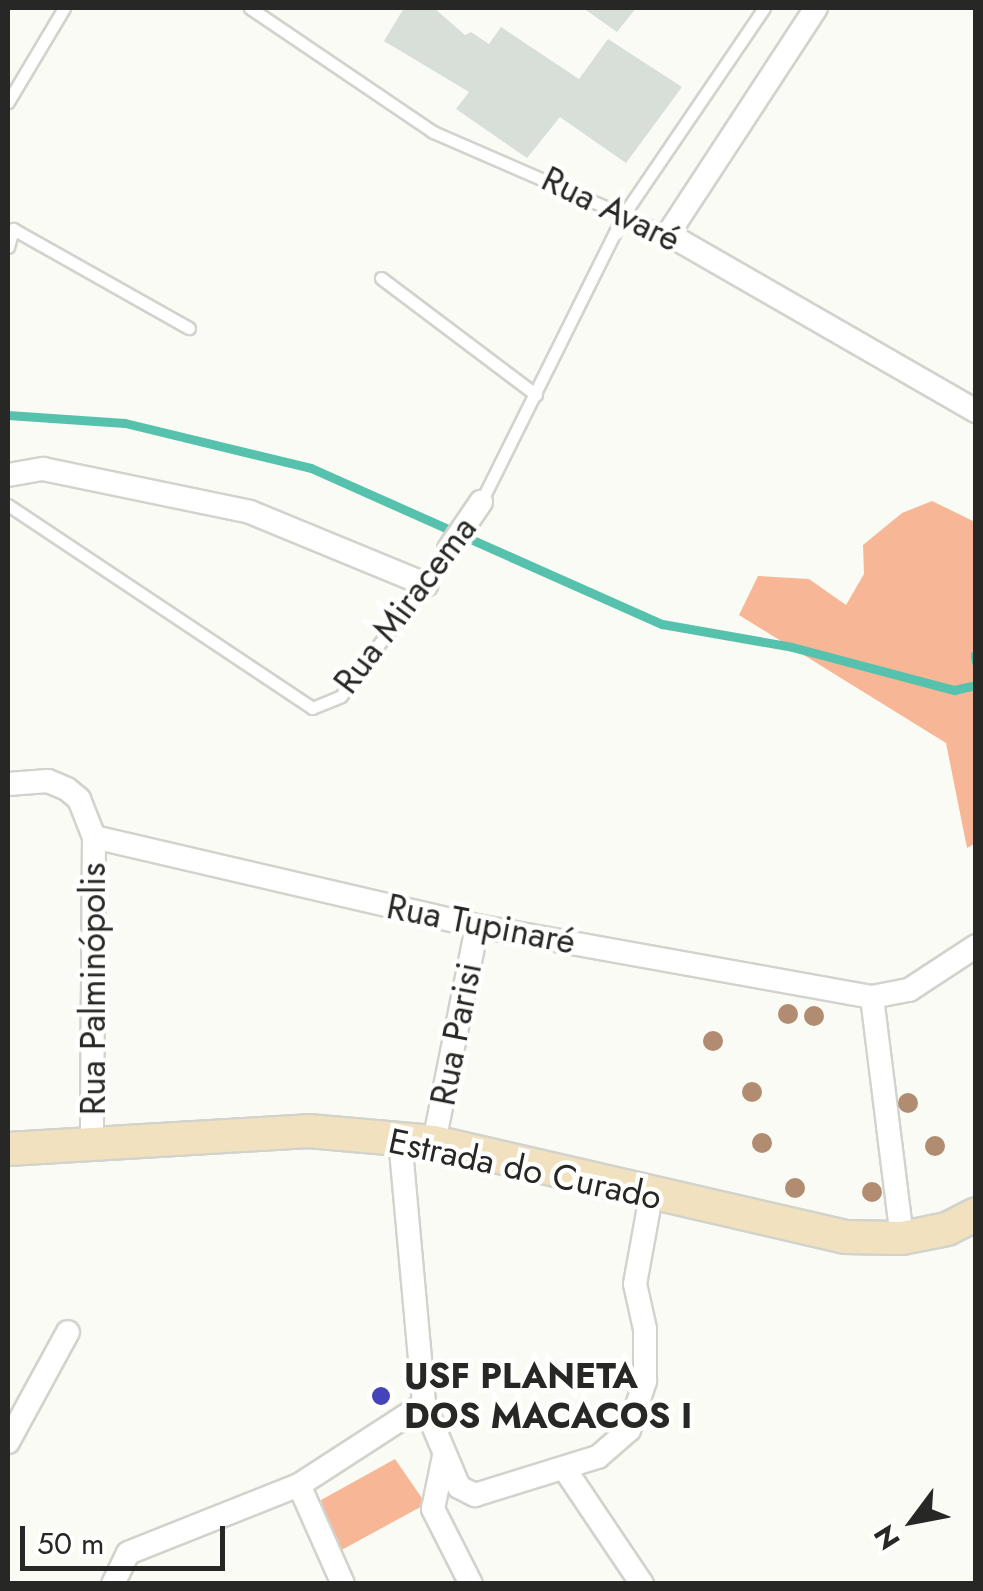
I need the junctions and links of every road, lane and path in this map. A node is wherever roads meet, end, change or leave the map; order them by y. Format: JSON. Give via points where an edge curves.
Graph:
{"nodes":[{"id":1,"x":64,"y":8,"type":"edge"},
{"id":2,"x":250,"y":8,"type":"edge"},
{"id":3,"x":764,"y":8,"type":"edge"},
{"id":4,"x":816,"y":8,"type":"edge"},
{"id":5,"x":8,"y":102,"type":"edge"},
{"id":6,"x":624,"y":214,"type":"junction"},
{"id":7,"x":10,"y":223,"type":"edge"},
{"id":8,"x":668,"y":234,"type":"junction"},
{"id":9,"x":8,"y":247,"type":"edge"},
{"id":10,"x":381,"y":278,"type":"dead end"},
{"id":11,"x":189,"y":328,"type":"dead end"},
{"id":12,"x":536,"y":396,"type":"junction"},
{"id":13,"x":976,"y":411,"type":"edge"},
{"id":14,"x":8,"y":475,"type":"edge"},
{"id":15,"x":481,"y":502,"type":"joint"},
{"id":16,"x":8,"y":505,"type":"edge"},
{"id":17,"x":449,"y":549,"type":"joint"},
{"id":18,"x":427,"y":584,"type":"junction"},
{"id":19,"x":8,"y":784,"type":"edge"},
{"id":20,"x":94,"y":837,"type":"junction"},
{"id":21,"x":477,"y":926,"type":"junction"},
{"id":22,"x":976,"y":946,"type":"edge"},
{"id":23,"x":872,"y":997,"type":"junction"},
{"id":24,"x":400,"y":1139,"type":"junction"},
{"id":25,"x":92,"y":1142,"type":"junction"},
{"id":26,"x":434,"y":1142,"type":"junction"},
{"id":27,"x":8,"y":1149,"type":"edge"},
{"id":28,"x":651,"y":1196,"type":"junction"},
{"id":29,"x":976,"y":1214,"type":"edge"},
{"id":30,"x":902,"y":1238,"type":"junction"},
{"id":31,"x":68,"y":1332,"type":"dead end"},
{"id":32,"x":424,"y":1404,"type":"junction"},
{"id":33,"x":8,"y":1442,"type":"edge"},
{"id":34,"x":444,"y":1456,"type":"junction"},
{"id":35,"x":564,"y":1468,"type":"junction"},
{"id":36,"x":299,"y":1485,"type":"junction"},
{"id":37,"x":113,"y":1584,"type":"edge"},
{"id":38,"x":343,"y":1584,"type":"edge"},
{"id":39,"x":471,"y":1584,"type":"edge"},
{"id":40,"x":642,"y":1584,"type":"edge"}],
"edges":[{"from":1,"to":5,"type":"lane"},
{"from":2,"to":6,"type":"lane","name":"Rua Avaré","via":[[433,132]]},
{"from":3,"to":6,"type":"lane","name":"Rua Miracema"},
{"from":4,"to":8,"type":"street"},
{"from":6,"to":8,"type":"lane","name":"Rua Avaré"},
{"from":6,"to":12,"type":"lane","name":"Rua Miracema"},
{"from":7,"to":9,"type":"lane"},
{"from":7,"to":11,"type":"lane"},
{"from":8,"to":13,"type":"street","name":"Rua Avaré"},
{"from":10,"to":12,"type":"lane"},
{"from":12,"to":15,"type":"lane","name":"Rua Miracema"},
{"from":14,"to":18,"type":"street","via":[[43,468],[250,512]]},
{"from":15,"to":17,"type":"street","name":"Rua Miracema"},
{"from":16,"to":18,"type":"lane","name":"Rua Miracema","via":[[312,708],[340,696]]},
{"from":17,"to":18,"type":"lane","name":"Rua Miracema"},
{"from":19,"to":20,"type":"street","via":[[48,781],[67,789],[79,799]]},
{"from":20,"to":21,"type":"street","name":"Rua Tupinaré"},
{"from":20,"to":25,"type":"street","name":"Rua Palminópolis"},
{"from":21,"to":23,"type":"street","name":"Rua Tupinaré"},
{"from":21,"to":26,"type":"street","name":"Rua Parisi"},
{"from":22,"to":23,"type":"street","name":"Rua Tupinaré","via":[[909,990]]},
{"from":23,"to":30,"type":"street"},
{"from":24,"to":25,"type":"main road","name":"Estrada do Curado","via":[[308,1132]]},
{"from":24,"to":26,"type":"main road","name":"Estrada do Curado"},
{"from":24,"to":32,"type":"street"},
{"from":25,"to":27,"type":"main road","name":"Estrada do Curado"},
{"from":26,"to":28,"type":"main road","name":"Estrada do Curado"},
{"from":28,"to":30,"type":"main road","name":"Estrada do Curado","via":[[817,1234]]},
{"from":28,"to":35,"type":"street","via":[[635,1284],[645,1329],[640,1407],[613,1446]]},
{"from":29,"to":30,"type":"main road","name":"Estrada do Curado","via":[[947,1229]]},
{"from":31,"to":33,"type":"street"},
{"from":32,"to":34,"type":"street"},
{"from":32,"to":36,"type":"street"},
{"from":34,"to":35,"type":"street","via":[[459,1487],[484,1495]]},
{"from":34,"to":39,"type":"street","via":[[433,1510]]},
{"from":35,"to":40,"type":"street"},
{"from":36,"to":37,"type":"street","via":[[137,1548]]},
{"from":36,"to":38,"type":"street"}]}
